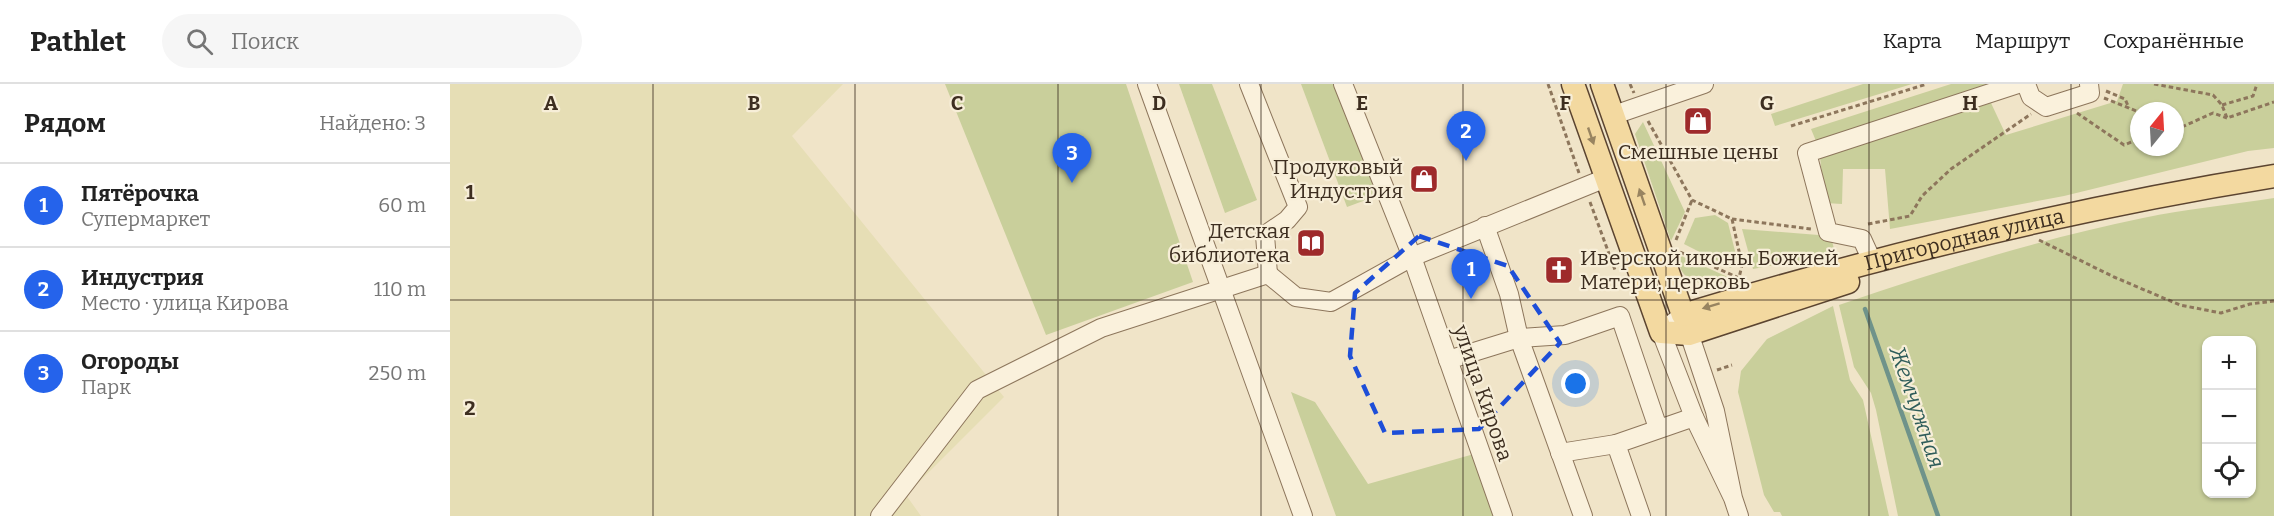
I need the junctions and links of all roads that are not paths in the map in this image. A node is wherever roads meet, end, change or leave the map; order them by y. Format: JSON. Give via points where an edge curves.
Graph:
{"nodes":[{"id":1,"x":1147,"y":84,"type":"edge"},
{"id":2,"x":1249,"y":84,"type":"edge"},
{"id":3,"x":1343,"y":84,"type":"edge"},
{"id":4,"x":1573,"y":84,"type":"edge"},
{"id":5,"x":1602,"y":84,"type":"edge"},
{"id":6,"x":1704,"y":84,"type":"edge"},
{"id":7,"x":2018,"y":84,"type":"edge"},
{"id":8,"x":2026,"y":84,"type":"edge"},
{"id":9,"x":2090,"y":87,"type":"edge"},
{"id":10,"x":1614,"y":115,"type":"junction"},
{"id":11,"x":2274,"y":176,"type":"edge"},
{"id":12,"x":1606,"y":178,"type":"junction"},
{"id":13,"x":1485,"y":226,"type":"junction"},
{"id":14,"x":1962,"y":241,"type":"junction"},
{"id":15,"x":1412,"y":257,"type":"junction"},
{"id":16,"x":1873,"y":263,"type":"junction"},
{"id":17,"x":1667,"y":267,"type":"junction"},
{"id":18,"x":1268,"y":274,"type":"junction"},
{"id":19,"x":1641,"y":274,"type":"junction"},
{"id":20,"x":1220,"y":290,"type":"junction"},
{"id":21,"x":1686,"y":324,"type":"junction"},
{"id":22,"x":1661,"y":332,"type":"junction"},
{"id":23,"x":1519,"y":338,"type":"junction"},
{"id":24,"x":1448,"y":360,"type":"junction"},
{"id":25,"x":1694,"y":417,"type":"junction"},
{"id":26,"x":1658,"y":428,"type":"junction"},
{"id":27,"x":1616,"y":444,"type":"junction"},
{"id":28,"x":1560,"y":453,"type":"junction"},
{"id":29,"x":1733,"y":498,"type":"junction"},
{"id":30,"x":880,"y":516,"type":"edge"},
{"id":31,"x":1303,"y":516,"type":"edge"},
{"id":32,"x":1503,"y":516,"type":"edge"},
{"id":33,"x":1583,"y":516,"type":"edge"},
{"id":34,"x":1641,"y":516,"type":"edge"},
{"id":35,"x":1739,"y":516,"type":"edge"}],
"edges":[{"from":1,"to":20,"type":"street"},
{"from":2,"to":18,"type":"street","via":[[1298,207],[1287,220],[1264,235]]},
{"from":3,"to":15,"type":"street","name":"улица Кирова"},
{"from":4,"to":12,"type":"main road","one_way":true},
{"from":5,"to":10,"type":"main road"},
{"from":6,"to":10,"type":"street"},
{"from":7,"to":16,"type":"street","via":[[1807,153],[1828,232],[1862,239]]},
{"from":8,"to":9,"type":"street","via":[[2031,97],[2054,104]]},
{"from":17,"to":10,"type":"main road","one_way":true},
{"from":11,"to":14,"type":"main road","name":"Пригородная улица","via":[[2104,206]]},
{"from":12,"to":13,"type":"street"},
{"from":12,"to":19,"type":"main road"},
{"from":13,"to":15,"type":"street"},
{"from":13,"to":23,"type":"street","via":[[1509,294]]},
{"from":14,"to":16,"type":"main road","name":"Пригородная улица"},
{"from":14,"to":21,"type":"main road","via":[[1822,291]]},
{"from":15,"to":18,"type":"street","via":[[1330,302],[1296,297]]},
{"from":15,"to":24,"type":"street","name":"улица Кирова"},
{"from":16,"to":21,"type":"main road","name":"Пригородная улица","one_way":true},
{"from":17,"to":19,"type":"main road","via":[[1658,280]]},
{"from":17,"to":21,"type":"main road"},
{"from":18,"to":20,"type":"street"},
{"from":19,"to":22,"type":"main road"},
{"from":20,"to":30,"type":"street","via":[[1101,328],[976,390]]},
{"from":20,"to":31,"type":"street"},
{"from":21,"to":22,"type":"main road"},
{"from":21,"to":29,"type":"street","via":[[1715,411]]},
{"from":22,"to":25,"type":"street"},
{"from":23,"to":24,"type":"street"},
{"from":23,"to":26,"type":"street","via":[[1565,335],[1620,316]]},
{"from":23,"to":28,"type":"street"},
{"from":24,"to":32,"type":"street","name":"улица Кирова"},
{"from":25,"to":26,"type":"street"},
{"from":25,"to":29,"type":"street"},
{"from":26,"to":27,"type":"street"},
{"from":27,"to":28,"type":"street"},
{"from":27,"to":34,"type":"street"},
{"from":28,"to":33,"type":"street"},
{"from":29,"to":35,"type":"street"}]}
